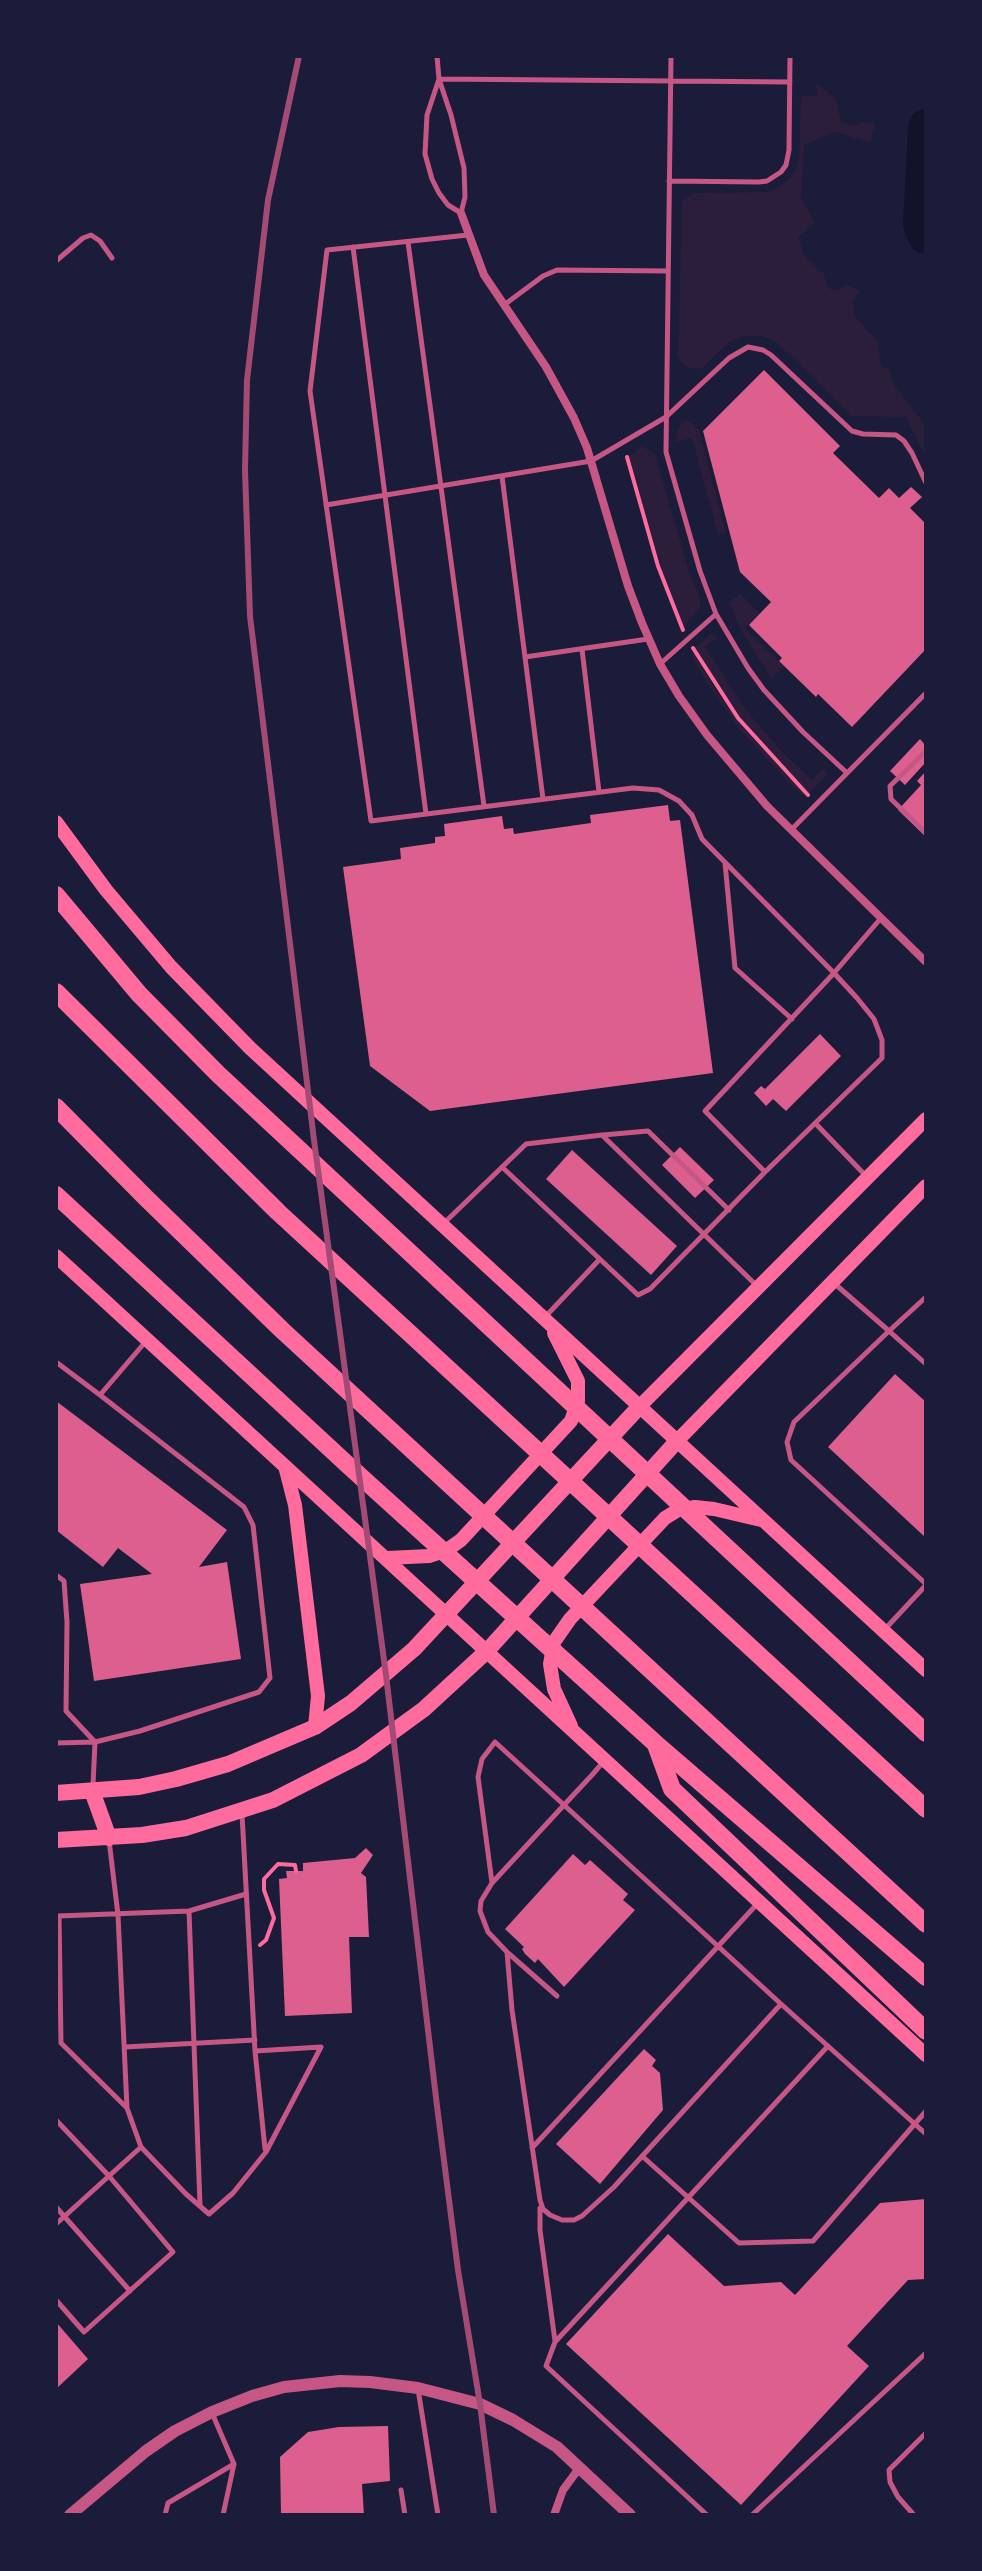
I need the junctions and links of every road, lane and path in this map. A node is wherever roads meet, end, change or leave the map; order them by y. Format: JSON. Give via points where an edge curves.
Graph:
{"nodes":[{"id":1,"x":437,"y":56,"type":"edge"},
{"id":2,"x":671,"y":56,"type":"edge"},
{"id":3,"x":790,"y":56,"type":"edge"},
{"id":4,"x":439,"y":79,"type":"junction"},
{"id":5,"x":671,"y":82,"type":"junction"},
{"id":6,"x":790,"y":82,"type":"junction"},
{"id":7,"x":669,"y":181,"type":"junction"},
{"id":8,"x":461,"y":213,"type":"junction"},
{"id":9,"x":468,"y":235,"type":"junction"},
{"id":10,"x":408,"y":242,"type":"junction"},
{"id":11,"x":353,"y":247,"type":"junction"},
{"id":12,"x":112,"y":258,"type":"dead end"},
{"id":13,"x":56,"y":261,"type":"edge"},
{"id":14,"x":668,"y":271,"type":"junction"},
{"id":15,"x":504,"y":305,"type":"junction"},
{"id":16,"x":666,"y":417,"type":"junction"},
{"id":17,"x":591,"y":461,"type":"junction"},
{"id":18,"x":502,"y":476,"type":"junction"},
{"id":19,"x":926,"y":483,"type":"edge"},
{"id":20,"x":441,"y":486,"type":"junction"},
{"id":21,"x":385,"y":495,"type":"junction"},
{"id":22,"x":326,"y":505,"type":"junction"},
{"id":23,"x":716,"y":614,"type":"junction"},
{"id":24,"x":649,"y":639,"type":"junction"},
{"id":25,"x":582,"y":649,"type":"junction"},
{"id":26,"x":525,"y":657,"type":"junction"},
{"id":27,"x":660,"y":664,"type":"junction"},
{"id":28,"x":926,"y":693,"type":"edge"},
{"id":29,"x":926,"y":751,"type":"edge"},
{"id":30,"x":847,"y":773,"type":"junction"},
{"id":31,"x":599,"y":792,"type":"junction"},
{"id":32,"x":543,"y":799,"type":"junction"},
{"id":33,"x":484,"y":806,"type":"junction"},
{"id":34,"x":426,"y":814,"type":"junction"},
{"id":35,"x":56,"y":822,"type":"edge"},
{"id":36,"x":791,"y":830,"type":"junction"},
{"id":37,"x":926,"y":833,"type":"edge"},
{"id":38,"x":725,"y":862,"type":"junction"},
{"id":39,"x":56,"y":895,"type":"edge"},
{"id":40,"x":881,"y":918,"type":"junction"},
{"id":41,"x":926,"y":962,"type":"edge"},
{"id":42,"x":834,"y":973,"type":"junction"},
{"id":43,"x":56,"y":992,"type":"edge"},
{"id":44,"x":792,"y":1019,"type":"junction"},
{"id":45,"x":56,"y":1107,"type":"edge"},
{"id":46,"x":926,"y":1119,"type":"edge"},
{"id":47,"x":816,"y":1124,"type":"junction"},
{"id":48,"x":602,"y":1135,"type":"junction"},
{"id":49,"x":502,"y":1167,"type":"junction"},
{"id":50,"x":765,"y":1172,"type":"junction"},
{"id":51,"x":867,"y":1177,"type":"junction"},
{"id":52,"x":926,"y":1186,"type":"edge"},
{"id":53,"x":56,"y":1195,"type":"edge"},
{"id":54,"x":56,"y":1208,"type":"edge"},
{"id":55,"x":729,"y":1210,"type":"junction"},
{"id":56,"x":75,"y":1214,"type":"junction"},
{"id":57,"x":441,"y":1226,"type":"junction"},
{"id":58,"x":706,"y":1235,"type":"junction"},
{"id":59,"x":56,"y":1256,"type":"edge"},
{"id":60,"x":599,"y":1260,"type":"junction"},
{"id":61,"x":831,"y":1280,"type":"junction"},
{"id":62,"x":758,"y":1286,"type":"junction"},
{"id":63,"x":926,"y":1297,"type":"edge"},
{"id":64,"x":546,"y":1322,"type":"junction"},
{"id":65,"x":889,"y":1331,"type":"junction"},
{"id":66,"x":147,"y":1339,"type":"junction"},
{"id":67,"x":56,"y":1362,"type":"edge"},
{"id":68,"x":926,"y":1364,"type":"edge"},
{"id":69,"x":100,"y":1395,"type":"junction"},
{"id":70,"x":640,"y":1406,"type":"junction"},
{"id":71,"x":677,"y":1441,"type":"junction"},
{"id":72,"x":285,"y":1465,"type":"junction"},
{"id":73,"x":762,"y":1520,"type":"junction"},
{"id":74,"x":387,"y":1558,"type":"junction"},
{"id":75,"x":56,"y":1575,"type":"edge"},
{"id":76,"x":926,"y":1584,"type":"edge"},
{"id":77,"x":447,"y":1613,"type":"junction"},
{"id":78,"x":883,"y":1631,"type":"junction"},
{"id":79,"x":487,"y":1651,"type":"junction"},
{"id":80,"x":926,"y":1670,"type":"edge"},
{"id":81,"x":315,"y":1727,"type":"junction"},
{"id":82,"x":574,"y":1733,"type":"junction"},
{"id":83,"x":926,"y":1733,"type":"edge"},
{"id":84,"x":95,"y":1742,"type":"junction"},
{"id":85,"x":56,"y":1743,"type":"edge"},
{"id":86,"x":655,"y":1743,"type":"junction"},
{"id":87,"x":605,"y":1760,"type":"junction"},
{"id":88,"x":92,"y":1791,"type":"junction"},
{"id":89,"x":56,"y":1793,"type":"edge"},
{"id":90,"x":564,"y":1805,"type":"junction"},
{"id":91,"x":926,"y":1809,"type":"edge"},
{"id":92,"x":241,"y":1811,"type":"junction"},
{"id":93,"x":109,"y":1838,"type":"junction"},
{"id":94,"x":56,"y":1840,"type":"edge"},
{"id":95,"x":296,"y":1871,"type":"dead end"},
{"id":96,"x":492,"y":1883,"type":"junction"},
{"id":97,"x":246,"y":1894,"type":"junction"},
{"id":98,"x":759,"y":1902,"type":"junction"},
{"id":99,"x":189,"y":1911,"type":"junction"},
{"id":100,"x":118,"y":1915,"type":"junction"},
{"id":101,"x":58,"y":1916,"type":"edge"},
{"id":102,"x":926,"y":1924,"type":"edge"},
{"id":103,"x":718,"y":1946,"type":"junction"},
{"id":104,"x":507,"y":1952,"type":"junction"},
{"id":105,"x":249,"y":1955,"type":"junction"},
{"id":106,"x":926,"y":1977,"type":"edge"},
{"id":107,"x":557,"y":1996,"type":"dead end"},
{"id":108,"x":781,"y":2004,"type":"junction"},
{"id":109,"x":926,"y":2031,"type":"edge"},
{"id":110,"x":255,"y":2040,"type":"junction"},
{"id":111,"x":195,"y":2044,"type":"junction"},
{"id":112,"x":828,"y":2046,"type":"junction"},
{"id":113,"x":125,"y":2047,"type":"junction"},
{"id":114,"x":255,"y":2051,"type":"junction"},
{"id":115,"x":926,"y":2055,"type":"edge"},
{"id":116,"x":127,"y":2108,"type":"junction"},
{"id":117,"x":926,"y":2111,"type":"edge"},
{"id":118,"x":56,"y":2120,"type":"edge"},
{"id":119,"x":915,"y":2124,"type":"junction"},
{"id":120,"x":926,"y":2134,"type":"edge"},
{"id":121,"x":141,"y":2147,"type":"junction"},
{"id":122,"x":531,"y":2149,"type":"junction"},
{"id":123,"x":266,"y":2152,"type":"junction"},
{"id":124,"x":642,"y":2156,"type":"junction"},
{"id":125,"x":109,"y":2176,"type":"junction"},
{"id":126,"x":689,"y":2199,"type":"junction"},
{"id":127,"x":540,"y":2200,"type":"junction"},
{"id":128,"x":200,"y":2206,"type":"junction"},
{"id":129,"x":56,"y":2207,"type":"edge"},
{"id":130,"x":64,"y":2216,"type":"junction"},
{"id":131,"x":56,"y":2224,"type":"edge"},
{"id":132,"x":130,"y":2291,"type":"junction"},
{"id":133,"x":56,"y":2300,"type":"edge"},
{"id":134,"x":555,"y":2342,"type":"junction"},
{"id":135,"x":926,"y":2353,"type":"edge"},
{"id":136,"x":418,"y":2388,"type":"junction"},
{"id":137,"x":212,"y":2412,"type":"junction"},
{"id":138,"x":926,"y":2433,"type":"edge"},
{"id":139,"x":234,"y":2464,"type":"junction"},
{"id":140,"x":580,"y":2467,"type":"junction"},
{"id":141,"x":401,"y":2490,"type":"dead end"},
{"id":142,"x":70,"y":2515,"type":"edge"},
{"id":143,"x":165,"y":2515,"type":"edge"},
{"id":144,"x":223,"y":2515,"type":"edge"},
{"id":145,"x":405,"y":2515,"type":"edge"},
{"id":146,"x":438,"y":2515,"type":"edge"},
{"id":147,"x":554,"y":2515,"type":"edge"},
{"id":148,"x":630,"y":2515,"type":"edge"},
{"id":149,"x":707,"y":2515,"type":"edge"},
{"id":150,"x":752,"y":2515,"type":"edge"},
{"id":151,"x":914,"y":2515,"type":"edge"}],
"edges":[{"from":1,"to":4,"type":"lane"},
{"from":2,"to":5,"type":"lane"},
{"from":3,"to":6,"type":"lane"},
{"from":4,"to":5,"type":"lane"},
{"from":4,"to":8,"type":"lane","via":[[464,168]]},
{"from":4,"to":8,"type":"lane","via":[[427,115],[425,154],[439,193]]},
{"from":5,"to":6,"type":"lane"},
{"from":5,"to":7,"type":"lane"},
{"from":6,"to":7,"type":"lane","via":[[788,158],[774,178]]},
{"from":7,"to":14,"type":"lane"},
{"from":8,"to":9,"type":"street"},
{"from":9,"to":10,"type":"lane"},
{"from":9,"to":15,"type":"street","via":[[484,275]]},
{"from":10,"to":11,"type":"lane"},
{"from":10,"to":20,"type":"lane"},
{"from":11,"to":21,"type":"lane"},
{"from":11,"to":22,"type":"lane","via":[[327,250],[310,391]]},
{"from":12,"to":13,"type":"lane","via":[[91,235]]},
{"from":14,"to":15,"type":"lane","via":[[557,270]]},
{"from":14,"to":16,"type":"lane"},
{"from":15,"to":17,"type":"street","via":[[560,391]]},
{"from":16,"to":17,"type":"lane"},
{"from":16,"to":19,"type":"lane","via":[[729,358],[755,347],[771,355],[852,431],[896,435],[912,453]]},
{"from":16,"to":23,"type":"lane","via":[[666,452]]},
{"from":17,"to":18,"type":"lane"},
{"from":17,"to":24,"type":"street"},
{"from":18,"to":20,"type":"lane"},
{"from":18,"to":26,"type":"lane"},
{"from":20,"to":21,"type":"lane"},
{"from":20,"to":33,"type":"lane"},
{"from":21,"to":22,"type":"lane"},
{"from":21,"to":34,"type":"lane"},
{"from":22,"to":34,"type":"lane","via":[[371,821]]},
{"from":23,"to":27,"type":"lane"},
{"from":23,"to":30,"type":"lane","via":[[764,690]]},
{"from":24,"to":25,"type":"lane"},
{"from":24,"to":27,"type":"street"},
{"from":25,"to":26,"type":"lane"},
{"from":25,"to":31,"type":"lane"},
{"from":26,"to":32,"type":"lane"},
{"from":27,"to":36,"type":"street","via":[[707,735]]},
{"from":28,"to":30,"type":"lane"},
{"from":29,"to":37,"type":"lane","via":[[890,786],[891,799]]},
{"from":30,"to":36,"type":"lane"},
{"from":31,"to":32,"type":"lane"},
{"from":31,"to":38,"type":"lane","via":[[659,790],[679,801],[702,839]]},
{"from":32,"to":33,"type":"lane"},
{"from":33,"to":34,"type":"lane"},
{"from":35,"to":57,"type":"main road","via":[[171,967]]},
{"from":36,"to":40,"type":"street"},
{"from":38,"to":42,"type":"lane"},
{"from":38,"to":44,"type":"lane","via":[[735,968]]},
{"from":39,"to":83,"type":"highway","via":[[209,1066]]},
{"from":40,"to":41,"type":"street"},
{"from":40,"to":42,"type":"lane"},
{"from":42,"to":44,"type":"lane"},
{"from":42,"to":47,"type":"lane","via":[[874,1019],[882,1058]]},
{"from":43,"to":91,"type":"highway","via":[[308,1241]]},
{"from":44,"to":50,"type":"lane","via":[[705,1111]]},
{"from":45,"to":102,"type":"highway","via":[[283,1331]]},
{"from":46,"to":51,"type":"main road"},
{"from":47,"to":50,"type":"lane"},
{"from":47,"to":51,"type":"lane"},
{"from":48,"to":49,"type":"lane","via":[[526,1144]]},
{"from":48,"to":55,"type":"lane","via":[[648,1131]]},
{"from":48,"to":58,"type":"lane"},
{"from":49,"to":57,"type":"lane"},
{"from":49,"to":60,"type":"lane"},
{"from":50,"to":55,"type":"lane"},
{"from":51,"to":62,"type":"main road"},
{"from":52,"to":61,"type":"main road"},
{"from":53,"to":56,"type":"highway"},
{"from":54,"to":56,"type":"highway"},
{"from":55,"to":58,"type":"lane"},
{"from":56,"to":86,"type":"highway"},
{"from":57,"to":64,"type":"main road"},
{"from":58,"to":60,"type":"lane","via":[[638,1295]]},
{"from":58,"to":62,"type":"lane"},
{"from":59,"to":66,"type":"main road"},
{"from":60,"to":64,"type":"lane"},
{"from":61,"to":65,"type":"lane"},
{"from":61,"to":71,"type":"main road"},
{"from":62,"to":70,"type":"main road"},
{"from":63,"to":65,"type":"lane"},
{"from":64,"to":70,"type":"main road"},
{"from":64,"to":74,"type":"main road","via":[[578,1381],[571,1421],[461,1540],[429,1556]]},
{"from":65,"to":68,"type":"lane"},
{"from":65,"to":76,"type":"lane","via":[[794,1422],[787,1442],[791,1460]]},
{"from":66,"to":69,"type":"lane"},
{"from":66,"to":72,"type":"main road"},
{"from":67,"to":69,"type":"lane"},
{"from":69,"to":84,"type":"lane","via":[[244,1507],[253,1525],[270,1678],[259,1692]]},
{"from":70,"to":71,"type":"main road"},
{"from":70,"to":77,"type":"main road"},
{"from":71,"to":73,"type":"main road"},
{"from":71,"to":79,"type":"main road"},
{"from":72,"to":74,"type":"main road"},
{"from":72,"to":81,"type":"main road","via":[[295,1505],[318,1696]]},
{"from":73,"to":78,"type":"main road"},
{"from":73,"to":82,"type":"main road","via":[[714,1509],[678,1510],[570,1619],[554,1642],[550,1664],[554,1689]]},
{"from":74,"to":77,"type":"main road"},
{"from":75,"to":84,"type":"lane","via":[[64,1581],[65,1594],[66,1711]]},
{"from":76,"to":78,"type":"lane"},
{"from":77,"to":79,"type":"main road"},
{"from":77,"to":81,"type":"main road","via":[[386,1675]]},
{"from":78,"to":80,"type":"main road"},
{"from":79,"to":82,"type":"main road"},
{"from":79,"to":92,"type":"main road","via":[[424,1709],[361,1755]]},
{"from":81,"to":88,"type":"main road","via":[[228,1764],[139,1787]]},
{"from":82,"to":87,"type":"main road"},
{"from":84,"to":85,"type":"lane"},
{"from":84,"to":88,"type":"lane"},
{"from":86,"to":106,"type":"highway"},
{"from":86,"to":109,"type":"highway","via":[[672,1789]]},
{"from":87,"to":90,"type":"lane"},
{"from":87,"to":98,"type":"main road"},
{"from":88,"to":89,"type":"main road"},
{"from":88,"to":93,"type":"main road"},
{"from":90,"to":96,"type":"lane"},
{"from":90,"to":96,"type":"lane","via":[[495,1742],[482,1759],[478,1777]]},
{"from":90,"to":103,"type":"lane"},
{"from":92,"to":93,"type":"main road","via":[[186,1828]]},
{"from":92,"to":97,"type":"lane"},
{"from":93,"to":94,"type":"main road"},
{"from":93,"to":100,"type":"lane"},
{"from":95,"to":105,"type":"path","via":[[295,1865],[278,1864],[264,1879],[274,1918],[266,1940]]},
{"from":96,"to":104,"type":"lane","via":[[480,1911],[488,1932]]},
{"from":97,"to":99,"type":"lane"},
{"from":97,"to":105,"type":"lane"},
{"from":98,"to":103,"type":"lane"},
{"from":98,"to":115,"type":"main road"},
{"from":99,"to":100,"type":"lane"},
{"from":99,"to":111,"type":"lane"},
{"from":100,"to":101,"type":"lane"},
{"from":100,"to":113,"type":"lane"},
{"from":101,"to":116,"type":"lane","via":[[61,2043]]},
{"from":103,"to":108,"type":"lane"},
{"from":103,"to":122,"type":"lane"},
{"from":104,"to":107,"type":"lane"},
{"from":104,"to":122,"type":"lane"},
{"from":105,"to":110,"type":"lane"},
{"from":108,"to":112,"type":"lane"},
{"from":108,"to":124,"type":"lane"},
{"from":110,"to":111,"type":"lane"},
{"from":110,"to":114,"type":"lane"},
{"from":111,"to":113,"type":"lane"},
{"from":111,"to":128,"type":"lane"},
{"from":112,"to":119,"type":"lane"},
{"from":112,"to":126,"type":"lane"},
{"from":113,"to":116,"type":"lane"},
{"from":114,"to":123,"type":"lane"},
{"from":114,"to":123,"type":"lane","via":[[321,2047]]},
{"from":116,"to":121,"type":"lane"},
{"from":117,"to":119,"type":"lane"},
{"from":118,"to":125,"type":"lane"},
{"from":119,"to":120,"type":"lane"},
{"from":119,"to":126,"type":"lane","via":[[813,2241],[739,2243]]},
{"from":121,"to":125,"type":"lane"},
{"from":121,"to":128,"type":"lane"},
{"from":122,"to":127,"type":"lane"},
{"from":123,"to":128,"type":"lane","via":[[209,2214]]},
{"from":124,"to":126,"type":"lane"},
{"from":124,"to":127,"type":"lane","via":[[574,2220],[550,2215]]},
{"from":125,"to":130,"type":"lane"},
{"from":125,"to":132,"type":"lane","via":[[173,2252]]},
{"from":126,"to":134,"type":"lane"},
{"from":127,"to":134,"type":"lane"},
{"from":129,"to":130,"type":"lane"},
{"from":130,"to":131,"type":"lane"},
{"from":130,"to":132,"type":"lane"},
{"from":132,"to":133,"type":"lane","via":[[84,2332]]},
{"from":134,"to":149,"type":"lane","via":[[546,2366]]},
{"from":135,"to":150,"type":"lane"},
{"from":136,"to":137,"type":"street","via":[[314,2382]]},
{"from":136,"to":140,"type":"street","via":[[513,2420]]},
{"from":136,"to":146,"type":"lane"},
{"from":137,"to":139,"type":"lane"},
{"from":137,"to":142,"type":"street","via":[[146,2451]]},
{"from":138,"to":151,"type":"lane","via":[[889,2470],[898,2497]]},
{"from":139,"to":143,"type":"lane","via":[[168,2503]]},
{"from":139,"to":144,"type":"lane"},
{"from":140,"to":147,"type":"street"},
{"from":140,"to":148,"type":"street"},
{"from":141,"to":145,"type":"lane"}]}
